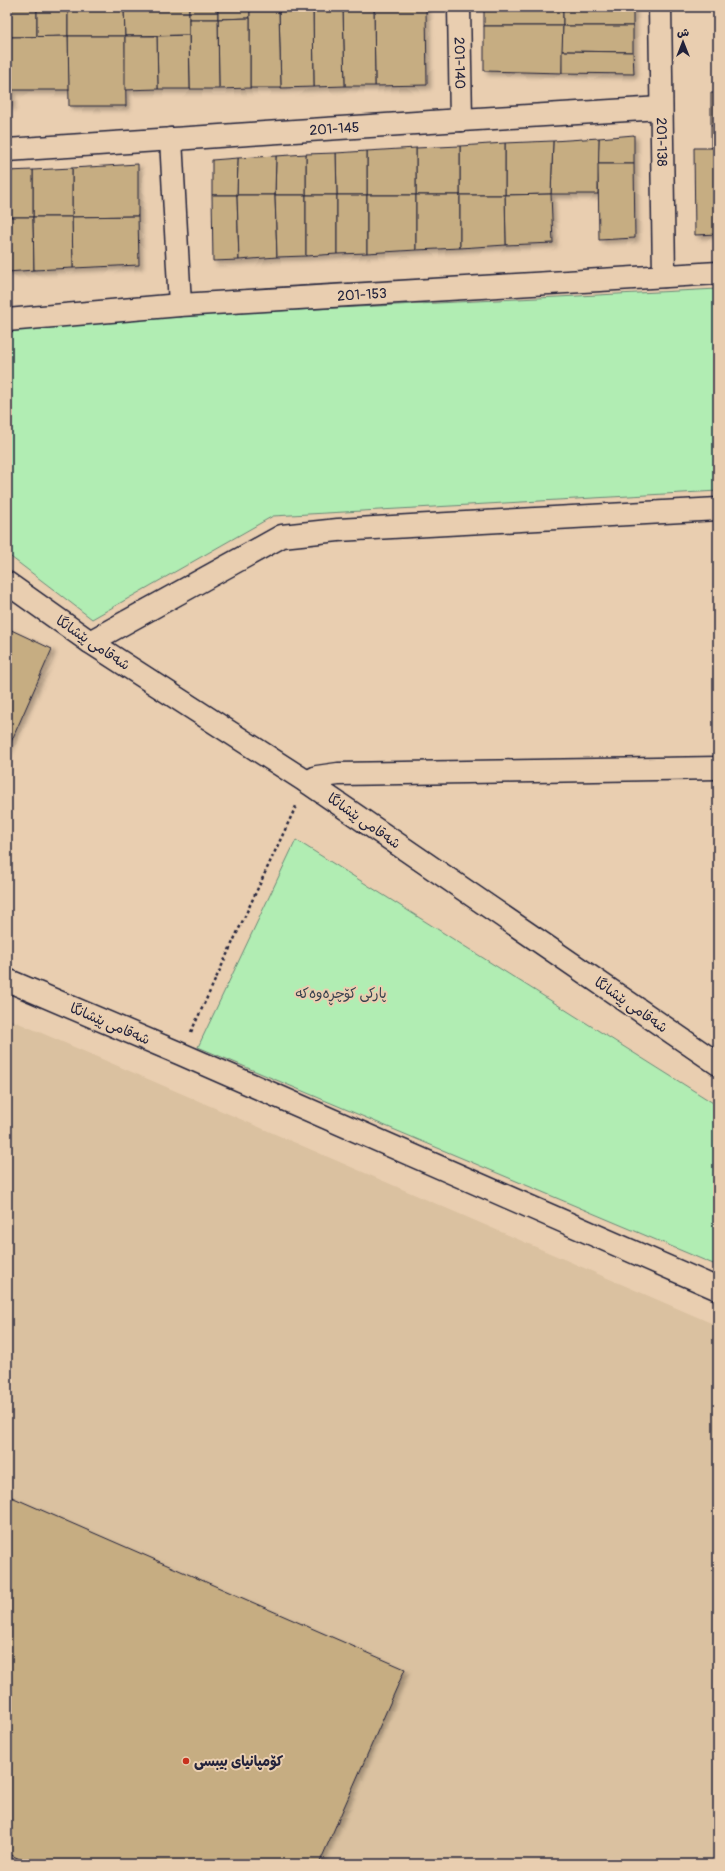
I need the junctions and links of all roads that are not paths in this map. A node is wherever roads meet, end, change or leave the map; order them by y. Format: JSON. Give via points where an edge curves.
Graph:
{"nodes":[{"id":1,"x":459,"y":7,"type":"edge"},
{"id":2,"x":660,"y":7,"type":"edge"},
{"id":3,"x":661,"y":108,"type":"junction"},
{"id":4,"x":461,"y":120,"type":"junction"},
{"id":5,"x":172,"y":139,"type":"junction"},
{"id":6,"x":7,"y":150,"type":"edge"},
{"id":7,"x":718,"y":273,"type":"edge"},
{"id":8,"x":664,"y":276,"type":"junction"},
{"id":9,"x":180,"y":305,"type":"junction"},
{"id":10,"x":7,"y":320,"type":"edge"},
{"id":11,"x":718,"y":509,"type":"edge"},
{"id":12,"x":7,"y":583,"type":"edge"},
{"id":13,"x":90,"y":642,"type":"junction"},
{"id":14,"x":718,"y":768,"type":"edge"},
{"id":15,"x":307,"y":782,"type":"junction"},
{"id":16,"x":7,"y":980,"type":"edge"},
{"id":17,"x":718,"y":1064,"type":"edge"},
{"id":18,"x":718,"y":1289,"type":"edge"}],
"edges":[{"from":1,"to":4,"type":"street","name":"201-140"},
{"from":2,"to":3,"type":"street","name":"201-138"},
{"from":3,"to":4,"type":"street","name":"201-145"},
{"from":3,"to":8,"type":"street","name":"201-138"},
{"from":4,"to":5,"type":"street","name":"201-145"},
{"from":5,"to":6,"type":"street","name":"201-145"},
{"from":5,"to":9,"type":"street"},
{"from":7,"to":8,"type":"street","name":"201-153"},
{"from":8,"to":9,"type":"street","name":"201-153"},
{"from":9,"to":10,"type":"street","name":"201-153"},
{"from":11,"to":13,"type":"street","via":[[346,529],[282,536]]},
{"from":12,"to":13,"type":"street","name":"شەقامی پێشانگا"},
{"from":13,"to":15,"type":"street","name":"شەقامی پێشانگا"},
{"from":14,"to":15,"type":"street","via":[[338,774],[317,777]]},
{"from":15,"to":17,"type":"street","name":"شەقامی پێشانگا"},
{"from":16,"to":18,"type":"street","name":"شەقامی پێشانگا"}]}
